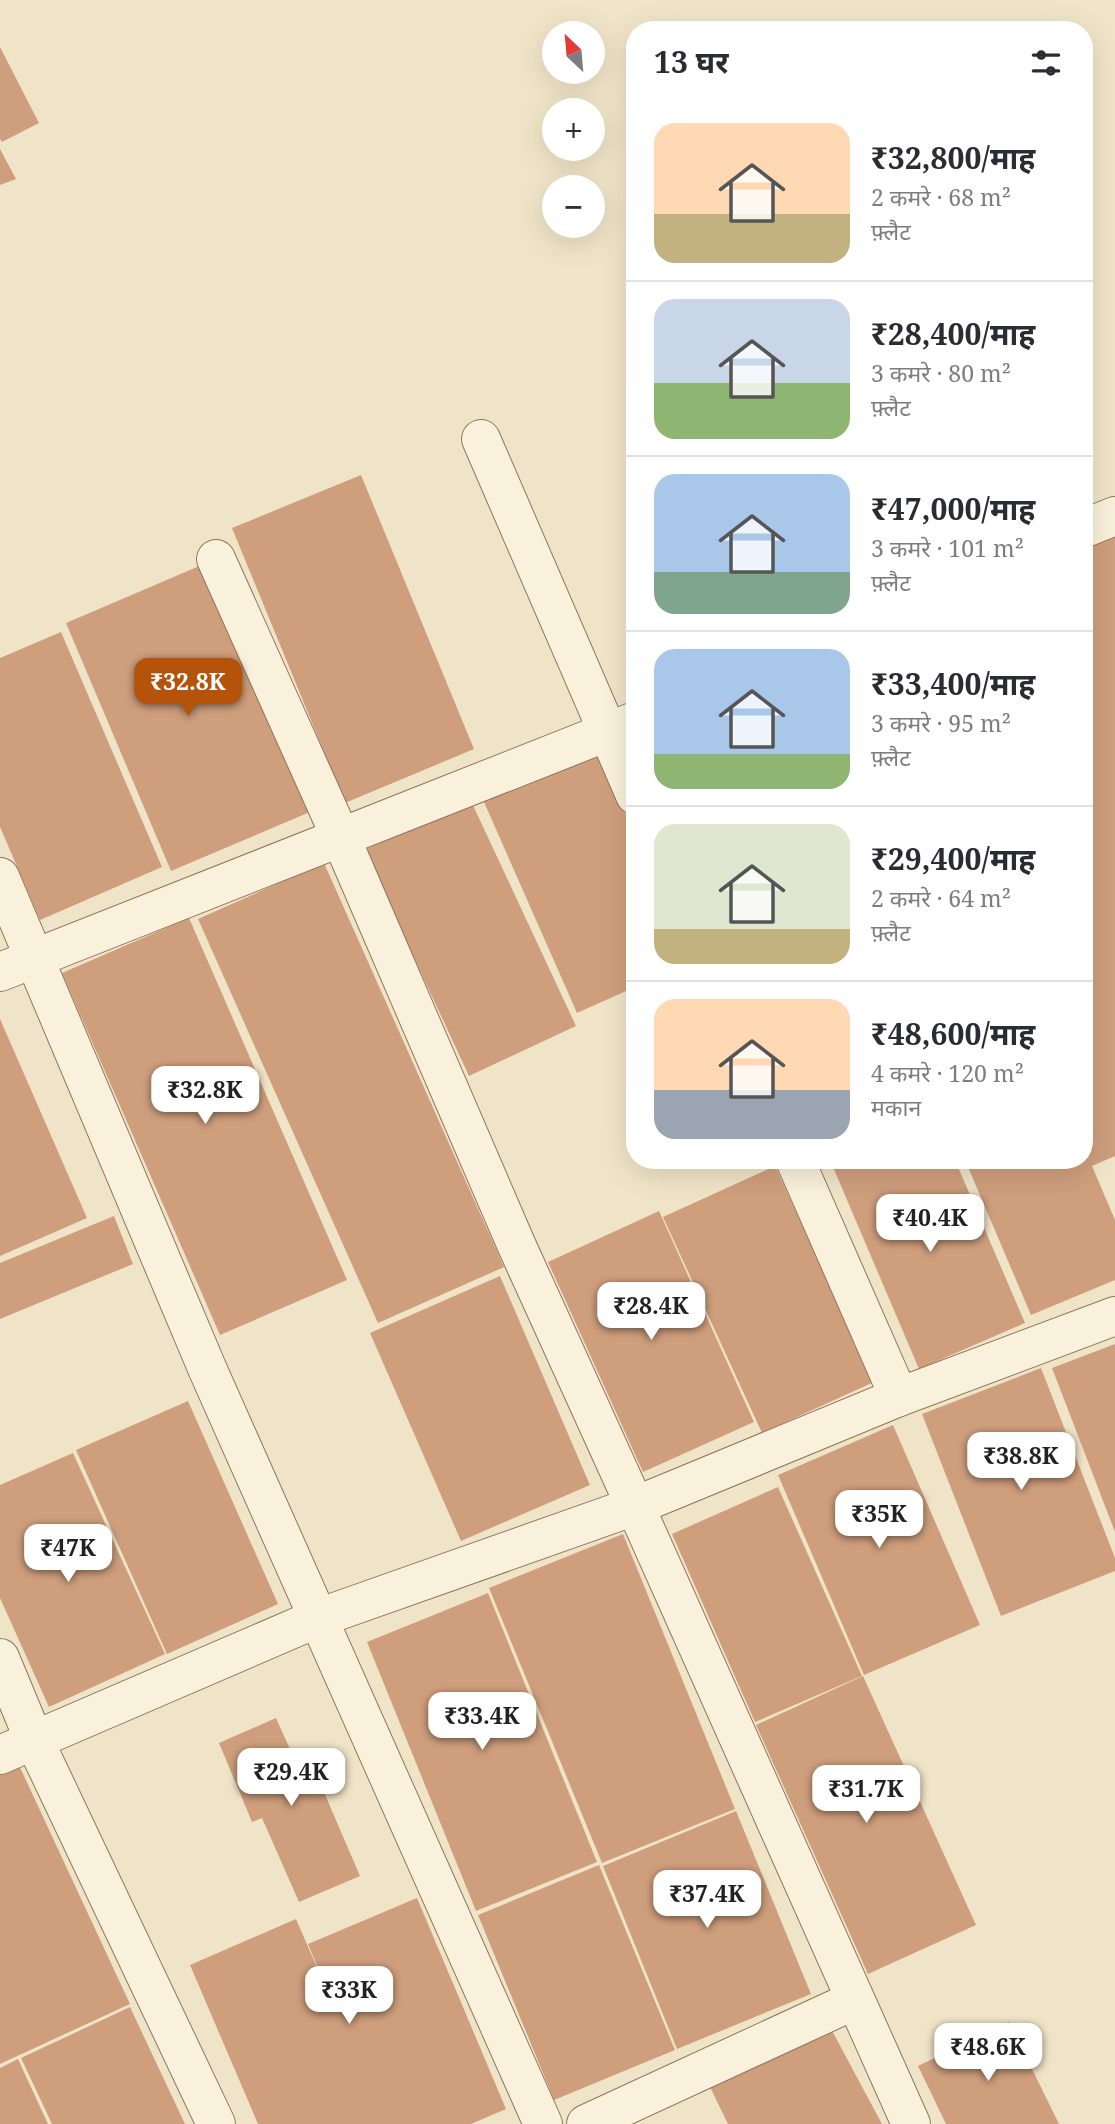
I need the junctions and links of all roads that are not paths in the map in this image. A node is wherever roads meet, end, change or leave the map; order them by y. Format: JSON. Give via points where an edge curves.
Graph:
{"nodes":[{"id":1,"x":481,"y":439,"type":"dead end"},
{"id":2,"x":1115,"y":516,"type":"edge"},
{"id":3,"x":1093,"y":525,"type":"edge"},
{"id":4,"x":216,"y":559,"type":"dead end"},
{"id":5,"x":622,"y":727,"type":"edge"},
{"id":6,"x":626,"y":748,"type":"edge"},
{"id":7,"x":341,"y":838,"type":"junction"},
{"id":8,"x":0,"y":877,"type":"edge"},
{"id":9,"x":35,"y":958,"type":"junction"},
{"id":10,"x":0,"y":972,"type":"edge"},
{"id":11,"x":799,"y":1169,"type":"edge"},
{"id":12,"x":1115,"y":1316,"type":"edge"},
{"id":13,"x":899,"y":1397,"type":"junction"},
{"id":14,"x":635,"y":1506,"type":"junction"},
{"id":15,"x":318,"y":1618,"type":"junction"},
{"id":16,"x":0,"y":1658,"type":"edge"},
{"id":17,"x":34,"y":1740,"type":"junction"},
{"id":18,"x":0,"y":1755,"type":"edge"},
{"id":19,"x":855,"y":2000,"type":"junction"},
{"id":20,"x":216,"y":2124,"type":"edge"},
{"id":21,"x":543,"y":2124,"type":"edge"},
{"id":22,"x":586,"y":2124,"type":"edge"},
{"id":23,"x":911,"y":2124,"type":"edge"}],
"edges":[{"from":1,"to":5,"type":"street"},
{"from":2,"to":3,"type":"street"},
{"from":4,"to":7,"type":"street"},
{"from":5,"to":6,"type":"street"},
{"from":5,"to":7,"type":"street"},
{"from":7,"to":9,"type":"street"},
{"from":7,"to":14,"type":"street"},
{"from":8,"to":9,"type":"street"},
{"from":9,"to":10,"type":"street"},
{"from":9,"to":15,"type":"street"},
{"from":11,"to":13,"type":"street"},
{"from":12,"to":13,"type":"street"},
{"from":13,"to":14,"type":"street"},
{"from":14,"to":15,"type":"street"},
{"from":14,"to":19,"type":"street"},
{"from":15,"to":17,"type":"street"},
{"from":15,"to":21,"type":"street"},
{"from":16,"to":17,"type":"street"},
{"from":17,"to":18,"type":"street"},
{"from":17,"to":20,"type":"street"},
{"from":19,"to":22,"type":"street"},
{"from":19,"to":23,"type":"street"}]}
